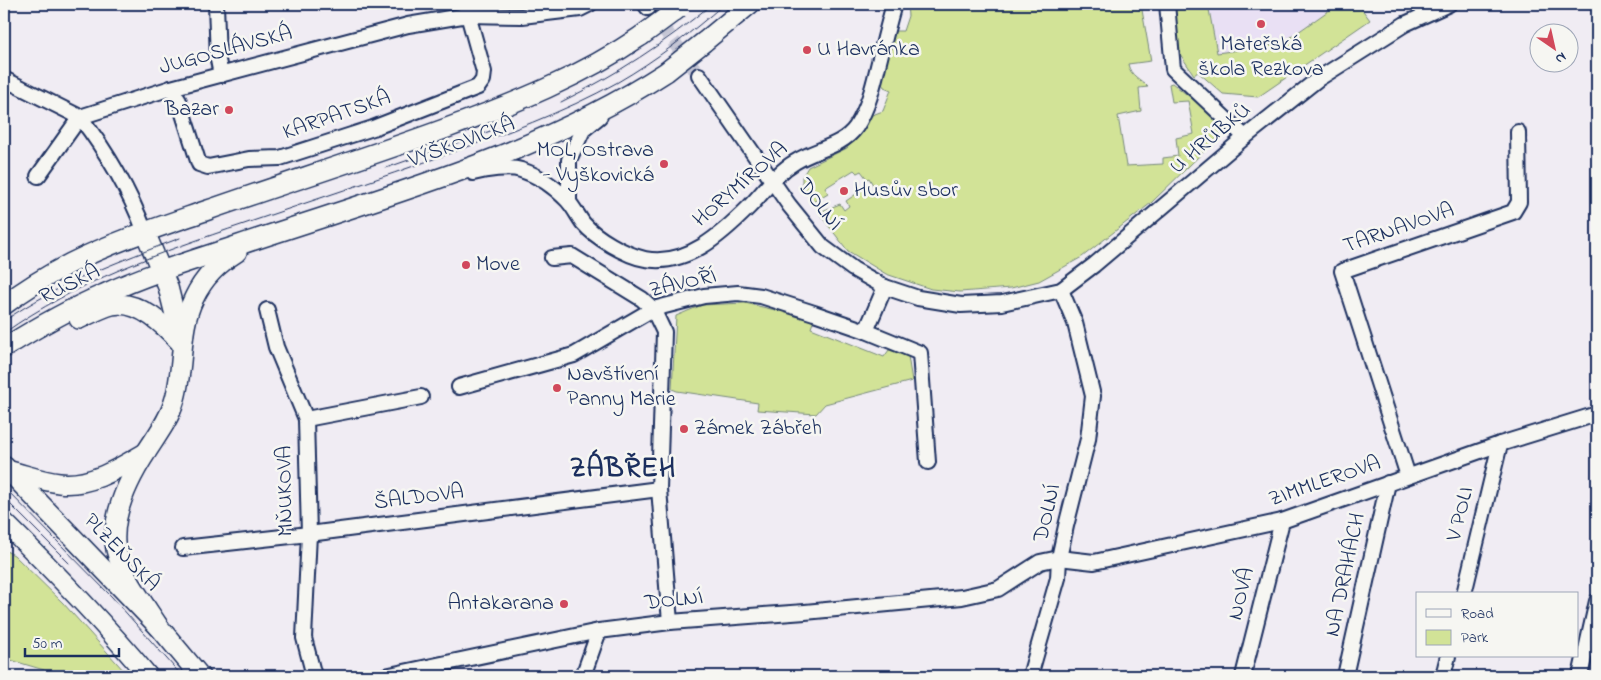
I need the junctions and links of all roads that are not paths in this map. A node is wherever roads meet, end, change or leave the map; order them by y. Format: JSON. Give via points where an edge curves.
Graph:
{"nodes":[{"id":1,"x":216,"y":4,"type":"edge"},
{"id":2,"x":590,"y":4,"type":"edge"},
{"id":3,"x":750,"y":4,"type":"edge"},
{"id":4,"x":894,"y":4,"type":"edge"},
{"id":5,"x":1167,"y":4,"type":"edge"},
{"id":6,"x":1449,"y":4,"type":"edge"},
{"id":7,"x":682,"y":6,"type":"edge"},
{"id":8,"x":466,"y":10,"type":"edge"},
{"id":9,"x":221,"y":75,"type":"junction"},
{"id":10,"x":699,"y":75,"type":"tunnel mouth"},
{"id":11,"x":4,"y":79,"type":"edge"},
{"id":12,"x":171,"y":88,"type":"junction"},
{"id":13,"x":619,"y":101,"type":"junction"},
{"id":14,"x":80,"y":117,"type":"junction"},
{"id":15,"x":1518,"y":132,"type":"dead end"},
{"id":16,"x":1245,"y":137,"type":"junction"},
{"id":17,"x":38,"y":176,"type":"dead end"},
{"id":18,"x":773,"y":180,"type":"junction"},
{"id":19,"x":427,"y":182,"type":"junction"},
{"id":20,"x":569,"y":202,"type":"junction"},
{"id":21,"x":145,"y":232,"type":"junction"},
{"id":22,"x":260,"y":238,"type":"junction"},
{"id":23,"x":552,"y":258,"type":"dead end"},
{"id":24,"x":161,"y":271,"type":"junction"},
{"id":25,"x":885,"y":288,"type":"junction"},
{"id":26,"x":1061,"y":290,"type":"junction"},
{"id":27,"x":4,"y":304,"type":"edge"},
{"id":28,"x":653,"y":309,"type":"junction"},
{"id":29,"x":268,"y":310,"type":"dead end"},
{"id":30,"x":866,"y":331,"type":"junction"},
{"id":31,"x":182,"y":344,"type":"junction"},
{"id":32,"x":4,"y":348,"type":"edge"},
{"id":33,"x":4,"y":356,"type":"edge"},
{"id":34,"x":459,"y":387,"type":"dead end"},
{"id":35,"x":421,"y":397,"type":"dead end"},
{"id":36,"x":1597,"y":414,"type":"edge"},
{"id":37,"x":306,"y":419,"type":"junction"},
{"id":38,"x":1500,"y":444,"type":"junction"},
{"id":39,"x":145,"y":453,"type":"junction"},
{"id":40,"x":928,"y":462,"type":"dead end"},
{"id":41,"x":7,"y":468,"type":"edge"},
{"id":42,"x":1408,"y":476,"type":"junction"},
{"id":43,"x":1388,"y":483,"type":"junction"},
{"id":44,"x":659,"y":489,"type":"junction"},
{"id":45,"x":1282,"y":521,"type":"junction"},
{"id":46,"x":4,"y":522,"type":"edge"},
{"id":47,"x":309,"y":534,"type":"junction"},
{"id":48,"x":183,"y":548,"type":"dead end"},
{"id":49,"x":1059,"y":558,"type":"junction"},
{"id":50,"x":1464,"y":592,"type":"edge"},
{"id":51,"x":1597,"y":601,"type":"edge"},
{"id":52,"x":670,"y":622,"type":"junction"},
{"id":53,"x":159,"y":627,"type":"junction"},
{"id":54,"x":599,"y":631,"type":"junction"},
{"id":55,"x":1448,"y":658,"type":"edge"},
{"id":56,"x":148,"y":676,"type":"edge"},
{"id":57,"x":200,"y":676,"type":"edge"},
{"id":58,"x":314,"y":676,"type":"edge"},
{"id":59,"x":385,"y":676,"type":"edge"},
{"id":60,"x":583,"y":676,"type":"edge"},
{"id":61,"x":1030,"y":676,"type":"edge"},
{"id":62,"x":1243,"y":676,"type":"edge"},
{"id":63,"x":1345,"y":676,"type":"edge"},
{"id":64,"x":1443,"y":676,"type":"edge"},
{"id":65,"x":1580,"y":676,"type":"edge"}],
"edges":[{"from":1,"to":9,"type":"street"},
{"from":2,"to":8,"type":"street","name":"JUGOSLÁVSKÁ","via":[[580,9],[522,16]]},
{"from":3,"to":13,"type":"street","name":"VÝŠKOVICKÁ","bridge":true,"via":[[666,72]]},
{"from":4,"to":18,"type":"street","name":"HORYMÍROVA","via":[[872,92],[855,129],[844,140],[795,162]]},
{"from":5,"to":16,"type":"street","via":[[1174,69]]},
{"from":6,"to":16,"type":"street","name":"U HRŮBKŮ","via":[[1405,24],[1318,79]]},
{"from":7,"to":21,"type":"street","name":"VÝŠKOVICKÁ","bridge":true,"via":[[599,63],[495,110]]},
{"from":8,"to":9,"type":"street","name":"JUGOSLÁVSKÁ"},
{"from":8,"to":12,"type":"street","name":"KARPATSKÁ","via":[[484,72],[481,84],[475,89],[373,128],[280,158],[249,159],[208,167],[199,164],[179,102]]},
{"from":9,"to":12,"type":"street","name":"JUGOSLÁVSKÁ"},
{"from":10,"to":18,"type":"street","name":"DOLNÍ"},
{"from":11,"to":14,"type":"street"},
{"from":12,"to":14,"type":"street","name":"JUGOSLÁVSKÁ"},
{"from":13,"to":19,"type":"street","name":"VÝŠKOVICKÁ","via":[[539,140]]},
{"from":13,"to":20,"type":"street","via":[[583,130],[569,160]]},
{"from":14,"to":17,"type":"street"},
{"from":14,"to":21,"type":"street","via":[[111,161]]},
{"from":15,"to":42,"type":"street","name":"TARNAVOVA","via":[[1519,202],[1513,212],[1342,272]]},
{"from":16,"to":26,"type":"street","name":"U HRŮBKŮ"},
{"from":18,"to":20,"type":"street","name":"HORYMÍROVA","via":[[713,239],[674,259],[645,259],[625,252],[584,224]]},
{"from":18,"to":25,"type":"street","name":"DOLNÍ","via":[[823,247]]},
{"from":19,"to":20,"type":"street","name":"HORYMÍROVA","via":[[488,170],[520,169],[548,182]]},
{"from":19,"to":22,"type":"street","name":"VÝŠKOVICKÁ"},
{"from":21,"to":24,"type":"street"},
{"from":21,"to":27,"type":"street","name":"RUSKÁ","via":[[69,264]]},
{"from":22,"to":24,"type":"street","name":"VÝŠKOVICKÁ"},
{"from":22,"to":31,"type":"street","via":[[213,268],[189,309]]},
{"from":23,"to":28,"type":"street","via":[[572,256]]},
{"from":24,"to":31,"type":"street"},
{"from":24,"to":32,"type":"street","name":"RUSKÁ","via":[[105,293]]},
{"from":25,"to":26,"type":"street","name":"DOLNÍ","via":[[961,306],[1002,303]]},
{"from":25,"to":30,"type":"street"},
{"from":26,"to":49,"type":"street","name":"DOLNÍ","via":[[1075,324],[1093,396],[1088,439]]},
{"from":28,"to":30,"type":"street","name":"ZÁVOŘÍ","via":[[704,296],[738,293],[760,296]]},
{"from":28,"to":34,"type":"street","name":"ZÁVOŘÍ","via":[[574,355]]},
{"from":28,"to":44,"type":"street","via":[[664,332]]},
{"from":29,"to":37,"type":"street","name":"MŇUKOVA","via":[[276,347]]},
{"from":30,"to":40,"type":"street","name":"ZÁVOŘÍ","via":[[920,353]]},
{"from":31,"to":33,"type":"street","via":[[154,317],[130,306],[114,305],[95,311]]},
{"from":31,"to":39,"type":"street","via":[[174,402]]},
{"from":35,"to":37,"type":"street"},
{"from":36,"to":38,"type":"street","name":"ZIMMLEROVA"},
{"from":37,"to":47,"type":"street","name":"MŇUKOVA"},
{"from":38,"to":42,"type":"street","name":"ZIMMLEROVA"},
{"from":38,"to":50,"type":"street","name":"V POLI"},
{"from":39,"to":41,"type":"street","via":[[101,476],[77,483],[59,483]]},
{"from":39,"to":53,"type":"street","via":[[120,508],[116,544],[123,568]]},
{"from":41,"to":53,"type":"street","name":"PLZEŇSKÁ"},
{"from":42,"to":43,"type":"street","name":"ZIMMLEROVA"},
{"from":43,"to":45,"type":"street","name":"ZIMMLEROVA"},
{"from":43,"to":63,"type":"street","name":"NA DRAHÁCH"},
{"from":44,"to":47,"type":"street","name":"ŠALDOVA"},
{"from":44,"to":52,"type":"street"},
{"from":45,"to":49,"type":"street","name":"ZIMMLEROVA","via":[[1094,562]]},
{"from":45,"to":62,"type":"street","name":"NOVÁ"},
{"from":46,"to":56,"type":"street","via":[[47,564]]},
{"from":47,"to":48,"type":"street","name":"ŠALDOVA"},
{"from":47,"to":58,"type":"street","name":"MŇUKOVA","via":[[304,638]]},
{"from":49,"to":52,"type":"street","name":"DOLNÍ","via":[[1040,562],[998,589],[962,596]]},
{"from":49,"to":61,"type":"street","via":[[1052,603]]},
{"from":51,"to":65,"type":"street"},
{"from":52,"to":54,"type":"street","name":"DOLNÍ"},
{"from":53,"to":57,"type":"street","name":"PLZEŇSKÁ"},
{"from":54,"to":59,"type":"street","name":"DOLNÍ"},
{"from":54,"to":60,"type":"street"},
{"from":55,"to":64,"type":"street"}]}
